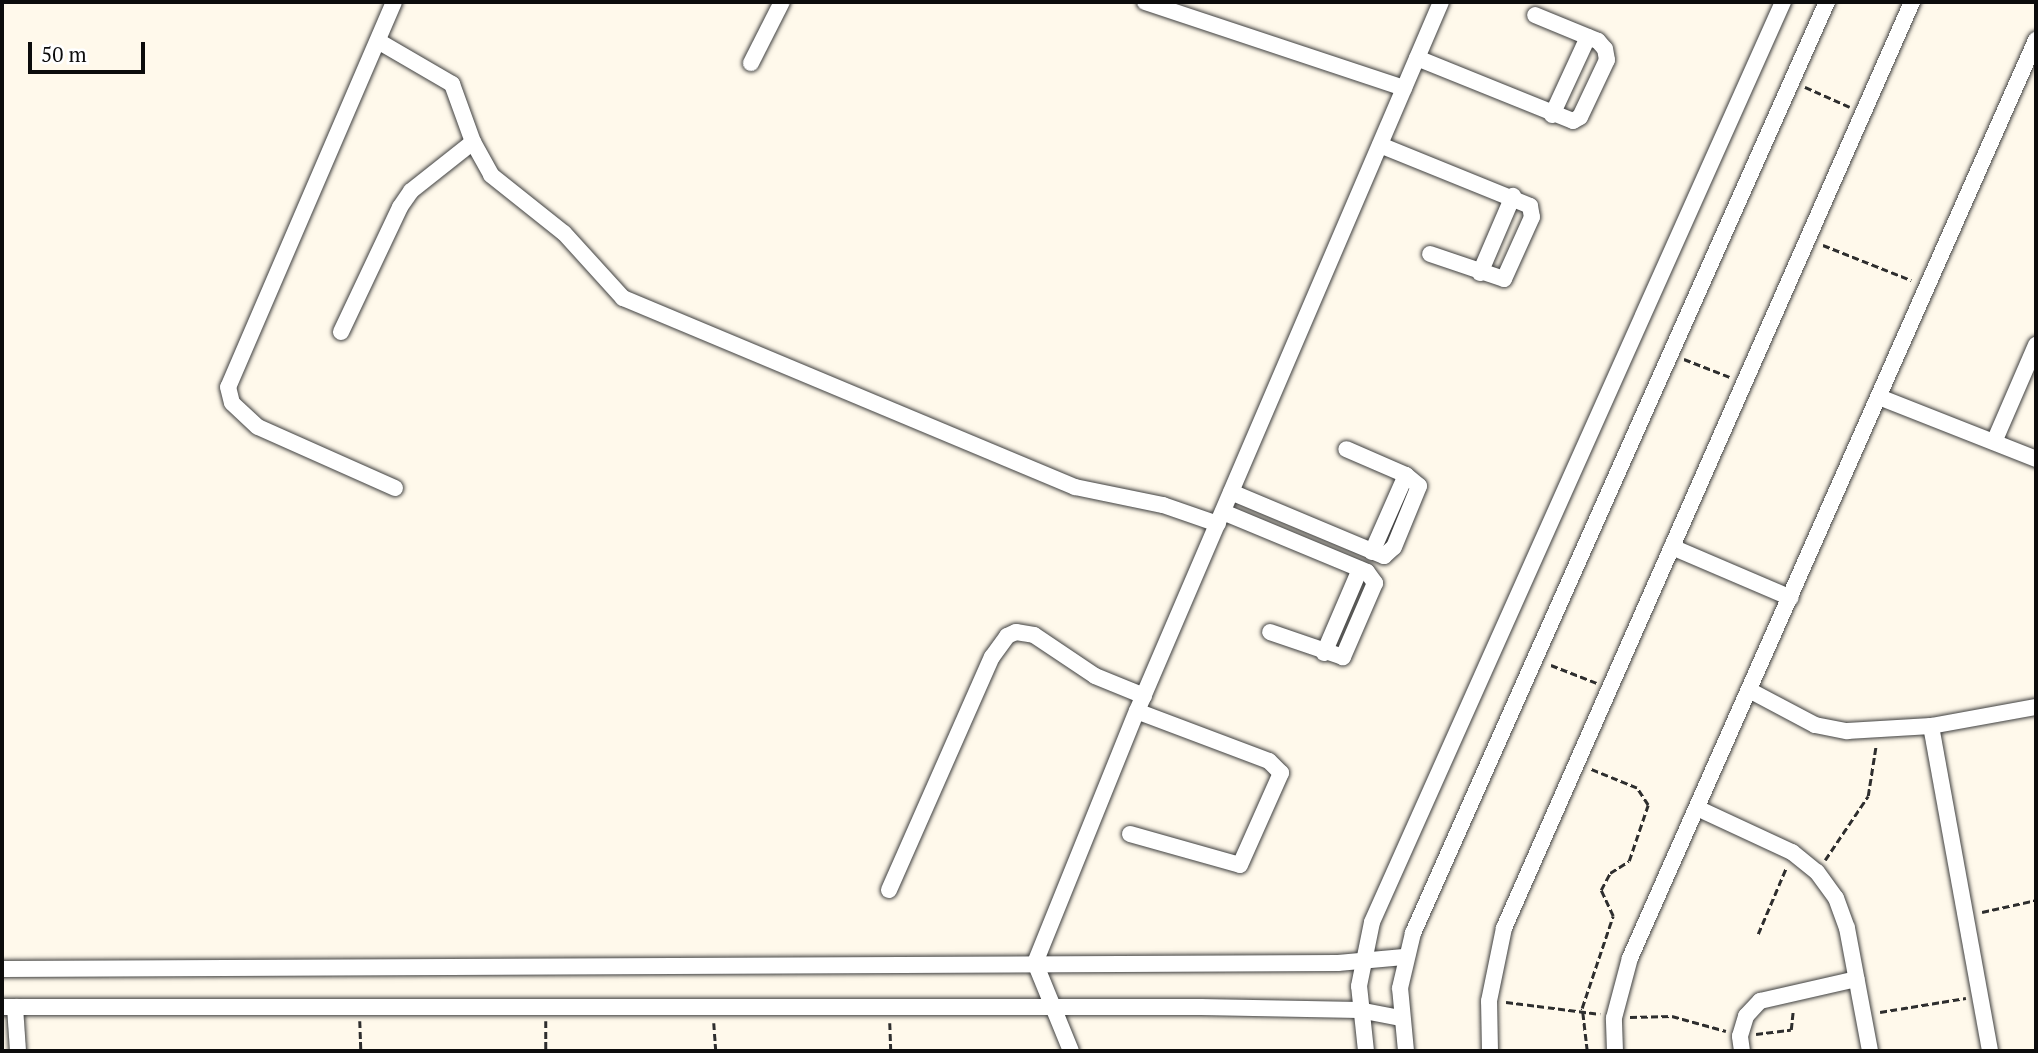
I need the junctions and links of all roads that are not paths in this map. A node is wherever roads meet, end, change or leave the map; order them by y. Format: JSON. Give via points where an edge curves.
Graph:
{"nodes":[{"id":1,"x":394,"y":2,"type":"edge"},
{"id":2,"x":782,"y":2,"type":"edge"},
{"id":3,"x":1145,"y":2,"type":"edge"},
{"id":4,"x":1441,"y":2,"type":"edge"},
{"id":5,"x":1783,"y":2,"type":"edge"},
{"id":6,"x":1828,"y":2,"type":"edge"},
{"id":7,"x":1912,"y":2,"type":"edge"},
{"id":8,"x":1535,"y":15,"type":"dead end"},
{"id":9,"x":1588,"y":37,"type":"junction"},
{"id":10,"x":2036,"y":40,"type":"edge"},
{"id":11,"x":378,"y":41,"type":"junction"},
{"id":12,"x":1417,"y":58,"type":"junction"},
{"id":13,"x":751,"y":63,"type":"dead end"},
{"id":14,"x":1404,"y":88,"type":"junction"},
{"id":15,"x":1552,"y":115,"type":"junction"},
{"id":16,"x":473,"y":142,"type":"junction"},
{"id":17,"x":1380,"y":145,"type":"junction"},
{"id":18,"x":1513,"y":196,"type":"junction"},
{"id":19,"x":1430,"y":254,"type":"dead end"},
{"id":20,"x":1480,"y":273,"type":"junction"},
{"id":21,"x":341,"y":332,"type":"dead end"},
{"id":22,"x":2036,"y":345,"type":"edge"},
{"id":23,"x":1879,"y":397,"type":"junction"},
{"id":24,"x":1994,"y":442,"type":"junction"},
{"id":25,"x":1346,"y":449,"type":"dead end"},
{"id":26,"x":2036,"y":459,"type":"edge"},
{"id":27,"x":395,"y":488,"type":"dead end"},
{"id":28,"x":1231,"y":492,"type":"junction"},
{"id":29,"x":1220,"y":518,"type":"junction"},
{"id":30,"x":1672,"y":547,"type":"junction"},
{"id":31,"x":1791,"y":598,"type":"junction"},
{"id":32,"x":1270,"y":632,"type":"dead end"},
{"id":33,"x":1749,"y":690,"type":"junction"},
{"id":34,"x":1141,"y":703,"type":"junction"},
{"id":35,"x":2036,"y":707,"type":"edge"},
{"id":36,"x":1931,"y":726,"type":"junction"},
{"id":37,"x":1697,"y":808,"type":"junction"},
{"id":38,"x":1130,"y":834,"type":"dead end"},
{"id":39,"x":889,"y":890,"type":"dead end"},
{"id":40,"x":1404,"y":957,"type":"junction"},
{"id":41,"x":1362,"y":961,"type":"junction"},
{"id":42,"x":1035,"y":963,"type":"junction"},
{"id":43,"x":2,"y":969,"type":"edge"},
{"id":44,"x":1857,"y":979,"type":"junction"},
{"id":45,"x":8,"y":1007,"type":"edge"},
{"id":46,"x":1052,"y":1008,"type":"junction"},
{"id":47,"x":1359,"y":1010,"type":"junction"},
{"id":48,"x":1400,"y":1018,"type":"junction"},
{"id":49,"x":1741,"y":1043,"type":"edge"},
{"id":50,"x":18,"y":1051,"type":"edge"},
{"id":51,"x":1071,"y":1051,"type":"edge"},
{"id":52,"x":1366,"y":1051,"type":"edge"},
{"id":53,"x":1406,"y":1051,"type":"edge"},
{"id":54,"x":1490,"y":1051,"type":"edge"},
{"id":55,"x":1615,"y":1051,"type":"edge"},
{"id":56,"x":1870,"y":1051,"type":"edge"},
{"id":57,"x":1990,"y":1051,"type":"edge"}],
"edges":[{"from":1,"to":11,"type":"street"},
{"from":2,"to":13,"type":"street"},
{"from":3,"to":14,"type":"street"},
{"from":4,"to":12,"type":"street"},
{"from":5,"to":41,"type":"street","via":[[1372,922]]},
{"from":6,"to":40,"type":"street"},
{"from":7,"to":30,"type":"street"},
{"from":8,"to":9,"type":"street"},
{"from":9,"to":15,"type":"street"},
{"from":9,"to":15,"type":"street","via":[[1602,45],[1607,60],[1580,117],[1568,122]]},
{"from":10,"to":23,"type":"street"},
{"from":11,"to":16,"type":"street","via":[[452,84]]},
{"from":11,"to":27,"type":"street","via":[[228,387],[232,403],[258,427]]},
{"from":12,"to":14,"type":"street"},
{"from":12,"to":15,"type":"street"},
{"from":14,"to":17,"type":"street"},
{"from":16,"to":21,"type":"street","via":[[411,191]]},
{"from":16,"to":29,"type":"street","via":[[491,175],[564,233],[611,289],[633,303],[1075,487]]},
{"from":17,"to":18,"type":"street"},
{"from":17,"to":28,"type":"street"},
{"from":18,"to":20,"type":"street"},
{"from":18,"to":20,"type":"street","via":[[1527,203],[1532,217],[1509,274],[1502,280]]},
{"from":19,"to":20,"type":"street"},
{"from":22,"to":24,"type":"street"},
{"from":23,"to":24,"type":"street"},
{"from":23,"to":31,"type":"street"},
{"from":24,"to":26,"type":"street"},
{"from":25,"to":28,"type":"street","via":[[1417,481],[1419,492],[1392,551],[1380,556]]},
{"from":28,"to":29,"type":"street"},
{"from":29,"to":32,"type":"street","via":[[1360,569],[1373,578],[1374,591],[1347,652],[1340,658]]},
{"from":29,"to":34,"type":"street"},
{"from":30,"to":31,"type":"street"},
{"from":30,"to":54,"type":"street","via":[[1504,928],[1489,1001]]},
{"from":31,"to":33,"type":"street"},
{"from":33,"to":36,"type":"street","via":[[1815,725],[1877,730]]},
{"from":33,"to":37,"type":"street"},
{"from":34,"to":38,"type":"street","via":[[1269,761],[1281,773],[1240,865]]},
{"from":34,"to":39,"type":"street","via":[[1034,635],[1016,632],[1007,636],[992,656]]},
{"from":34,"to":42,"type":"street"},
{"from":35,"to":36,"type":"street"},
{"from":36,"to":57,"type":"street"},
{"from":37,"to":44,"type":"street","via":[[1792,852],[1817,872],[1836,898]]},
{"from":37,"to":55,"type":"street","via":[[1630,958],[1614,1018]]},
{"from":40,"to":41,"type":"street"},
{"from":40,"to":48,"type":"street"},
{"from":41,"to":42,"type":"street"},
{"from":41,"to":47,"type":"street"},
{"from":42,"to":43,"type":"street"},
{"from":42,"to":46,"type":"street"},
{"from":44,"to":49,"type":"street","via":[[1760,1001],[1746,1016]]},
{"from":44,"to":56,"type":"street"},
{"from":45,"to":46,"type":"street"},
{"from":45,"to":50,"type":"street"},
{"from":46,"to":47,"type":"street"},
{"from":46,"to":51,"type":"street"},
{"from":47,"to":48,"type":"street"},
{"from":47,"to":52,"type":"street"},
{"from":48,"to":53,"type":"street"}]}
